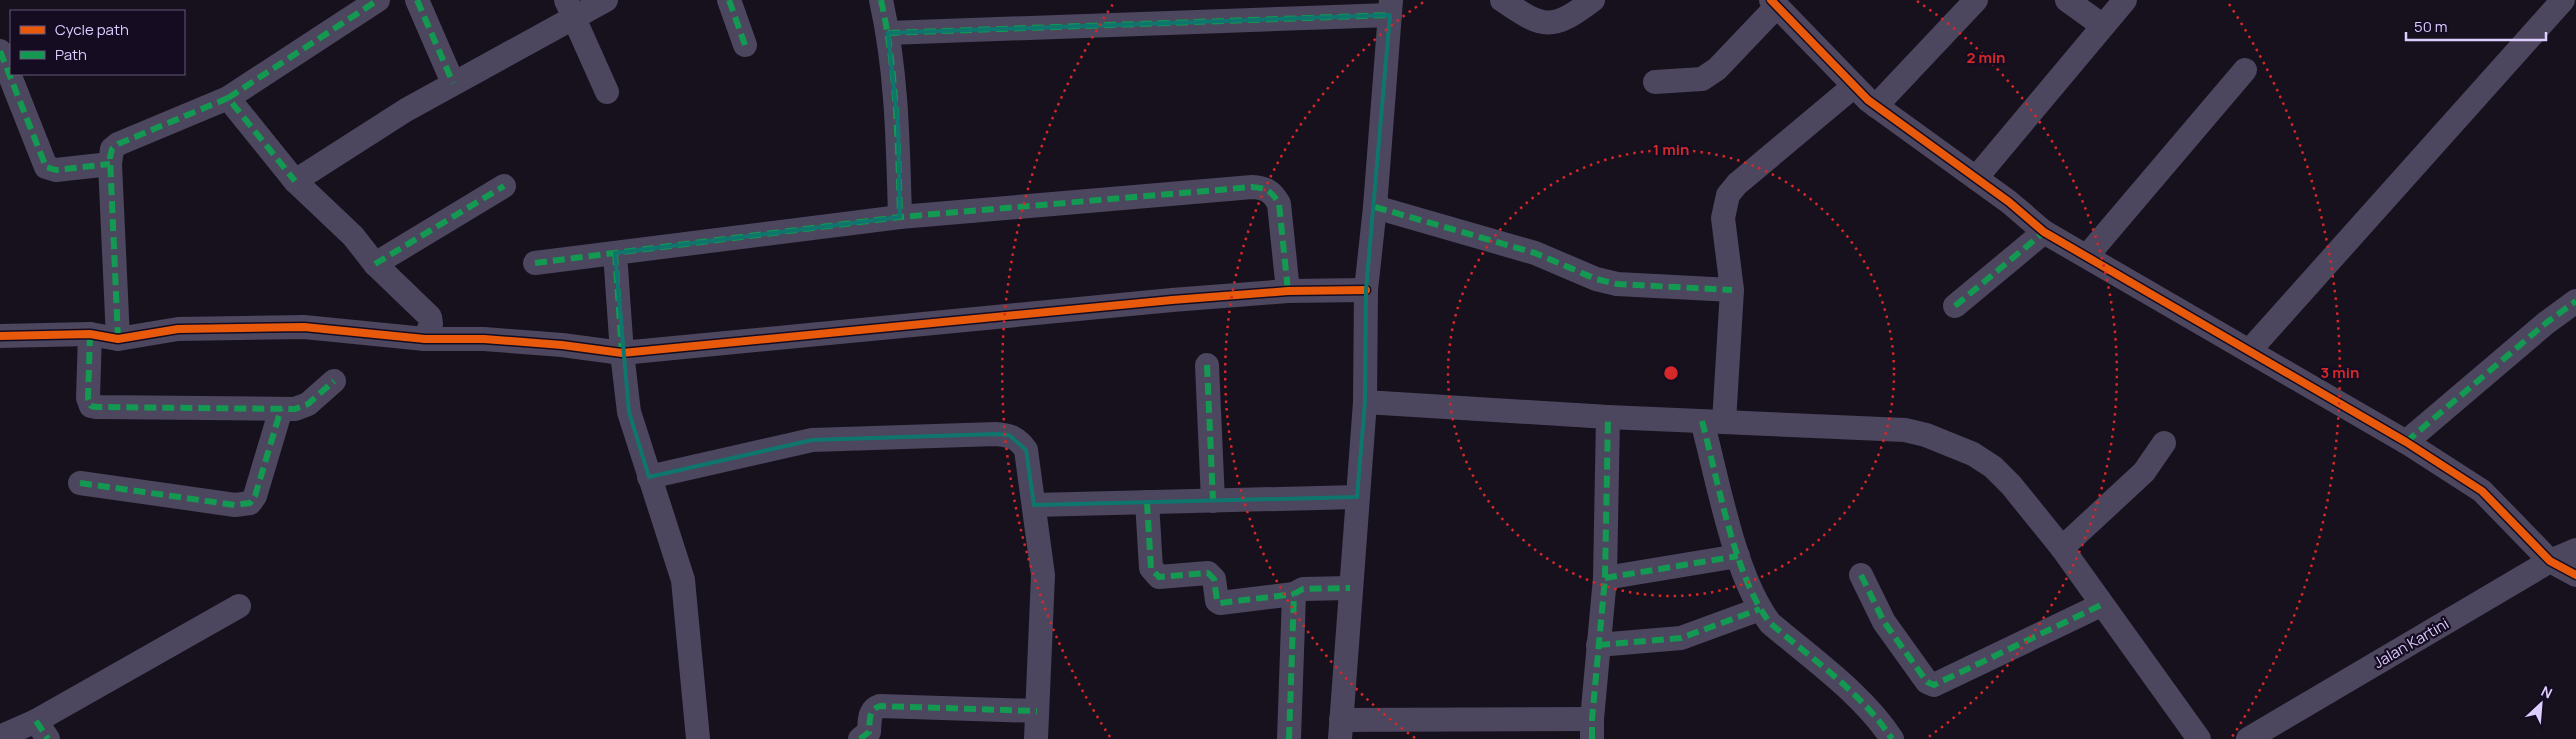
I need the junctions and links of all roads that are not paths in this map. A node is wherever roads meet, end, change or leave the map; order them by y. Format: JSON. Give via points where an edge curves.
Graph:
{"nodes":[{"id":1,"x":378,"y":0,"type":"edge"},
{"id":2,"x":417,"y":0,"type":"edge"},
{"id":3,"x":606,"y":0,"type":"edge"},
{"id":4,"x":729,"y":0,"type":"edge"},
{"id":5,"x":881,"y":0,"type":"edge"},
{"id":6,"x":1502,"y":0,"type":"edge"},
{"id":7,"x":1594,"y":0,"type":"edge"},
{"id":8,"x":1976,"y":0,"type":"edge"},
{"id":9,"x":2066,"y":0,"type":"edge"},
{"id":10,"x":2125,"y":0,"type":"edge"},
{"id":11,"x":2562,"y":0,"type":"edge"},
{"id":12,"x":1774,"y":3,"type":"edge"},
{"id":13,"x":1390,"y":7,"type":"edge"},
{"id":14,"x":570,"y":9,"type":"edge"},
{"id":15,"x":2103,"y":26,"type":"junction"},
{"id":16,"x":888,"y":33,"type":"junction"},
{"id":17,"x":745,"y":45,"type":"dead end"},
{"id":18,"x":0,"y":51,"type":"edge"},
{"id":19,"x":2246,"y":70,"type":"dead end"},
{"id":20,"x":1655,"y":82,"type":"dead end"},
{"id":21,"x":453,"y":83,"type":"junction"},
{"id":22,"x":1854,"y":86,"type":"junction"},
{"id":23,"x":607,"y":92,"type":"dead end"},
{"id":24,"x":228,"y":98,"type":"junction"},
{"id":25,"x":1876,"y":106,"type":"junction"},
{"id":26,"x":110,"y":164,"type":"junction"},
{"id":27,"x":1976,"y":178,"type":"junction"},
{"id":28,"x":295,"y":182,"type":"junction"},
{"id":29,"x":504,"y":186,"type":"dead end"},
{"id":30,"x":1375,"y":208,"type":"junction"},
{"id":31,"x":900,"y":217,"type":"junction"},
{"id":32,"x":2044,"y":232,"type":"junction"},
{"id":33,"x":615,"y":253,"type":"junction"},
{"id":34,"x":2087,"y":256,"type":"junction"},
{"id":35,"x":535,"y":263,"type":"dead end"},
{"id":36,"x":376,"y":264,"type":"junction"},
{"id":37,"x":1366,"y":290,"type":"junction"},
{"id":38,"x":1732,"y":290,"type":"junction"},
{"id":39,"x":1288,"y":291,"type":"junction"},
{"id":40,"x":2576,"y":301,"type":"edge"},
{"id":41,"x":1955,"y":306,"type":"dead end"},
{"id":42,"x":90,"y":334,"type":"junction"},
{"id":43,"x":0,"y":336,"type":"edge"},
{"id":44,"x":118,"y":339,"type":"junction"},
{"id":45,"x":425,"y":339,"type":"junction"},
{"id":46,"x":2250,"y":350,"type":"junction"},
{"id":47,"x":622,"y":353,"type":"junction"},
{"id":48,"x":1207,"y":365,"type":"dead end"},
{"id":49,"x":334,"y":381,"type":"dead end"},
{"id":50,"x":1365,"y":402,"type":"junction"},
{"id":51,"x":281,"y":409,"type":"junction"},
{"id":52,"x":1608,"y":417,"type":"junction"},
{"id":53,"x":1713,"y":421,"type":"junction"},
{"id":54,"x":2406,"y":442,"type":"junction"},
{"id":55,"x":2164,"y":443,"type":"dead end"},
{"id":56,"x":649,"y":477,"type":"junction"},
{"id":57,"x":80,"y":483,"type":"dead end"},
{"id":58,"x":1356,"y":497,"type":"junction"},
{"id":59,"x":1213,"y":501,"type":"junction"},
{"id":60,"x":1146,"y":502,"type":"junction"},
{"id":61,"x":1034,"y":505,"type":"junction"},
{"id":62,"x":2062,"y":548,"type":"junction"},
{"id":63,"x":2576,"y":550,"type":"edge"},
{"id":64,"x":1738,"y":556,"type":"junction"},
{"id":65,"x":2550,"y":561,"type":"junction"},
{"id":66,"x":2576,"y":575,"type":"edge"},
{"id":67,"x":1861,"y":576,"type":"dead end"},
{"id":68,"x":1605,"y":578,"type":"junction"},
{"id":69,"x":1350,"y":588,"type":"junction"},
{"id":70,"x":1294,"y":594,"type":"junction"},
{"id":71,"x":2101,"y":605,"type":"junction"},
{"id":72,"x":239,"y":606,"type":"dead end"},
{"id":73,"x":1760,"y":609,"type":"junction"},
{"id":74,"x":1598,"y":646,"type":"junction"},
{"id":75,"x":1037,"y":711,"type":"junction"},
{"id":76,"x":1341,"y":729,"type":"edge"},
{"id":77,"x":1592,"y":729,"type":"edge"},
{"id":78,"x":42,"y":730,"type":"edge"},
{"id":79,"x":0,"y":737,"type":"edge"},
{"id":80,"x":698,"y":739,"type":"edge"},
{"id":81,"x":860,"y":739,"type":"edge"},
{"id":82,"x":1036,"y":739,"type":"edge"},
{"id":83,"x":1289,"y":739,"type":"edge"},
{"id":84,"x":1892,"y":739,"type":"edge"},
{"id":85,"x":2199,"y":739,"type":"edge"},
{"id":86,"x":2248,"y":739,"type":"edge"}],
"edges":[{"from":1,"to":24,"type":"street"},
{"from":2,"to":21,"type":"street"},
{"from":3,"to":14,"type":"street"},
{"from":4,"to":17,"type":"street"},
{"from":5,"to":16,"type":"street"},
{"from":6,"to":7,"type":"street","via":[[1538,21],[1554,24],[1568,19]]},
{"from":8,"to":25,"type":"street"},
{"from":9,"to":15,"type":"street"},
{"from":10,"to":15,"type":"street"},
{"from":11,"to":46,"type":"street"},
{"from":12,"to":20,"type":"street","via":[[1717,69],[1702,80]]},
{"from":12,"to":22,"type":"street"},
{"from":13,"to":16,"type":"street"},
{"from":13,"to":30,"type":"street"},
{"from":14,"to":21,"type":"street"},
{"from":14,"to":23,"type":"street"},
{"from":15,"to":27,"type":"street"},
{"from":16,"to":31,"type":"street","via":[[898,127]]},
{"from":18,"to":26,"type":"street","via":[[46,167],[56,170]]},
{"from":19,"to":34,"type":"street"},
{"from":21,"to":28,"type":"street"},
{"from":22,"to":25,"type":"street"},
{"from":22,"to":38,"type":"street","via":[[1728,195],[1723,218]]},
{"from":24,"to":26,"type":"street","via":[[118,144],[112,149]]},
{"from":24,"to":28,"type":"street"},
{"from":25,"to":27,"type":"street"},
{"from":26,"to":44,"type":"street"},
{"from":27,"to":32,"type":"street"},
{"from":28,"to":36,"type":"street","via":[[353,236]]},
{"from":29,"to":36,"type":"street"},
{"from":30,"to":37,"type":"street"},
{"from":30,"to":38,"type":"street","via":[[1534,253],[1596,279],[1617,284]]},
{"from":31,"to":33,"type":"street"},
{"from":31,"to":39,"type":"street","via":[[1264,188],[1273,193],[1279,204]]},
{"from":32,"to":34,"type":"street"},
{"from":32,"to":41,"type":"street"},
{"from":33,"to":35,"type":"street"},
{"from":33,"to":47,"type":"street"},
{"from":34,"to":46,"type":"street"},
{"from":36,"to":45,"type":"street","via":[[430,316],[431,324]]},
{"from":37,"to":39,"type":"street"},
{"from":37,"to":50,"type":"street"},
{"from":38,"to":53,"type":"street"},
{"from":39,"to":47,"type":"street"},
{"from":40,"to":54,"type":"street"},
{"from":42,"to":43,"type":"street"},
{"from":42,"to":44,"type":"street"},
{"from":42,"to":51,"type":"street","via":[[88,398],[91,406]]},
{"from":44,"to":45,"type":"street","via":[[178,329],[304,327]]},
{"from":45,"to":47,"type":"street","via":[[484,340]]},
{"from":46,"to":54,"type":"street"},
{"from":47,"to":56,"type":"street","via":[[629,412]]},
{"from":48,"to":59,"type":"street"},
{"from":49,"to":51,"type":"street","via":[[308,404],[295,409]]},
{"from":50,"to":52,"type":"street"},
{"from":50,"to":58,"type":"street"},
{"from":51,"to":57,"type":"street","via":[[255,496],[250,503],[235,505]]},
{"from":52,"to":53,"type":"street"},
{"from":52,"to":68,"type":"street"},
{"from":53,"to":62,"type":"street","via":[[1905,430],[1934,438],[1973,454],[1993,467],[2012,485]]},
{"from":53,"to":64,"type":"street"},
{"from":54,"to":65,"type":"street","via":[[2482,491]]},
{"from":55,"to":62,"type":"street","via":[[2144,472]]},
{"from":56,"to":61,"type":"street","via":[[812,440],[1009,435],[1020,441],[1026,450]]},
{"from":56,"to":80,"type":"street","via":[[683,580]]},
{"from":58,"to":59,"type":"street"},
{"from":58,"to":69,"type":"street"},
{"from":59,"to":60,"type":"street"},
{"from":60,"to":61,"type":"street"},
{"from":60,"to":70,"type":"street","via":[[1151,568],[1155,575],[1208,574],[1214,580],[1220,603]]},
{"from":61,"to":75,"type":"street","via":[[1043,575]]},
{"from":62,"to":71,"type":"street"},
{"from":63,"to":65,"type":"street","name":"Jalan Kartini"},
{"from":64,"to":68,"type":"street"},
{"from":64,"to":73,"type":"street"},
{"from":65,"to":66,"type":"street"},
{"from":65,"to":86,"type":"street","name":"Jalan Kartini"},
{"from":67,"to":71,"type":"street","via":[[1884,622],[1927,682],[1934,685]]},
{"from":68,"to":74,"type":"street"},
{"from":69,"to":70,"type":"street","via":[[1302,589]]},
{"from":69,"to":76,"type":"street"},
{"from":70,"to":83,"type":"street"},
{"from":71,"to":85,"type":"street"},
{"from":72,"to":78,"type":"street"},
{"from":73,"to":74,"type":"street","via":[[1681,638]]},
{"from":73,"to":84,"type":"street","via":[[1770,623],[1866,706]]},
{"from":74,"to":77,"type":"street"},
{"from":75,"to":81,"type":"street","via":[[880,706],[870,712],[869,732]]},
{"from":75,"to":82,"type":"street"},
{"from":76,"to":77,"type":"street"},
{"from":78,"to":79,"type":"street"}]}
